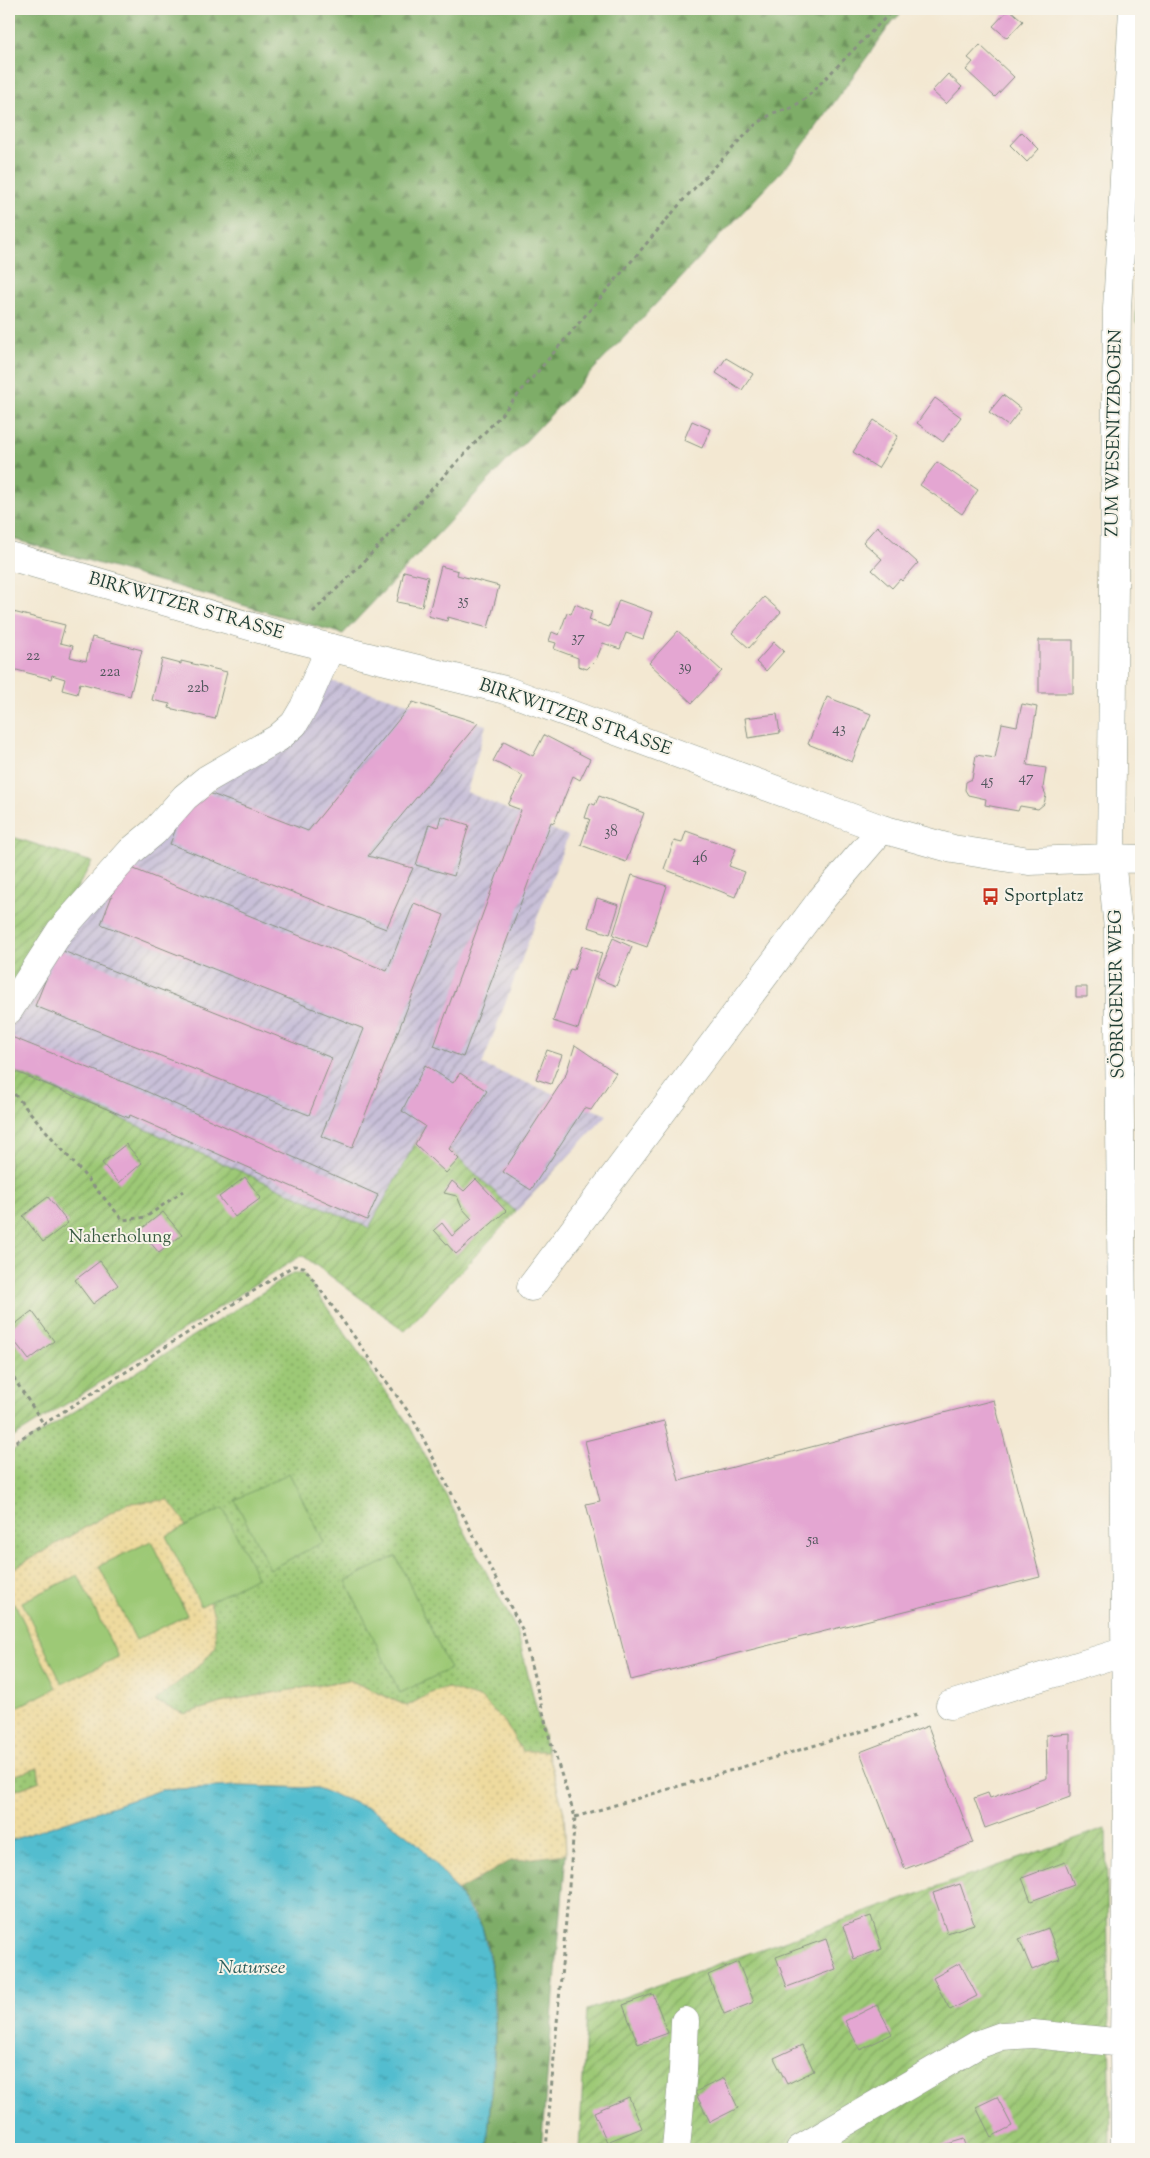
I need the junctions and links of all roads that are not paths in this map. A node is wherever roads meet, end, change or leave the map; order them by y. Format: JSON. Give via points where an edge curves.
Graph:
{"nodes":[{"id":1,"x":1133,"y":9,"type":"edge"},
{"id":2,"x":9,"y":556,"type":"edge"},
{"id":3,"x":330,"y":648,"type":"junction"},
{"id":4,"x":882,"y":829,"type":"junction"},
{"id":5,"x":1111,"y":858,"type":"junction"},
{"id":6,"x":1141,"y":859,"type":"edge"},
{"id":7,"x":9,"y":1010,"type":"edge"},
{"id":8,"x":531,"y":1287,"type":"dead end"},
{"id":9,"x":1126,"y":1651,"type":"junction"},
{"id":10,"x":950,"y":1705,"type":"road end"},
{"id":11,"x":1133,"y":1965,"type":"edge"},
{"id":12,"x":685,"y":2021,"type":"dead end"},
{"id":13,"x":1124,"y":2043,"type":"junction"},
{"id":14,"x":676,"y":2149,"type":"edge"},
{"id":15,"x":800,"y":2149,"type":"edge"},
{"id":16,"x":1125,"y":2149,"type":"edge"}],
"edges":[{"from":1,"to":5,"type":"street","name":"ZUM WESENITZBOGEN","via":[[1117,309]]},
{"from":2,"to":3,"type":"street","name":"BIRKWITZER STRASSE"},
{"from":3,"to":4,"type":"street","name":"BIRKWITZER STRASSE","via":[[505,690]]},
{"from":3,"to":7,"type":"street","via":[[294,724],[278,738],[207,779],[131,851],[60,931]]},
{"from":4,"to":5,"type":"street","name":"BIRKWITZER STRASSE","via":[[953,849],[1029,861]]},
{"from":4,"to":8,"type":"street","via":[[821,900]]},
{"from":5,"to":6,"type":"street","name":"BIRKWITZER STRASSE"},
{"from":5,"to":9,"type":"street","name":"SÖBRIGENER WEG","via":[[1118,929]]},
{"from":9,"to":10,"type":"street"},
{"from":9,"to":11,"type":"street","name":"SÖBRIGENER WEG"},
{"from":11,"to":13,"type":"street","name":"SÖBRIGENER WEG"},
{"from":12,"to":14,"type":"street"},
{"from":13,"to":15,"type":"street","via":[[1033,2034],[1002,2036],[977,2045]]},
{"from":13,"to":16,"type":"street","name":"SÖBRIGENER WEG"}]}
